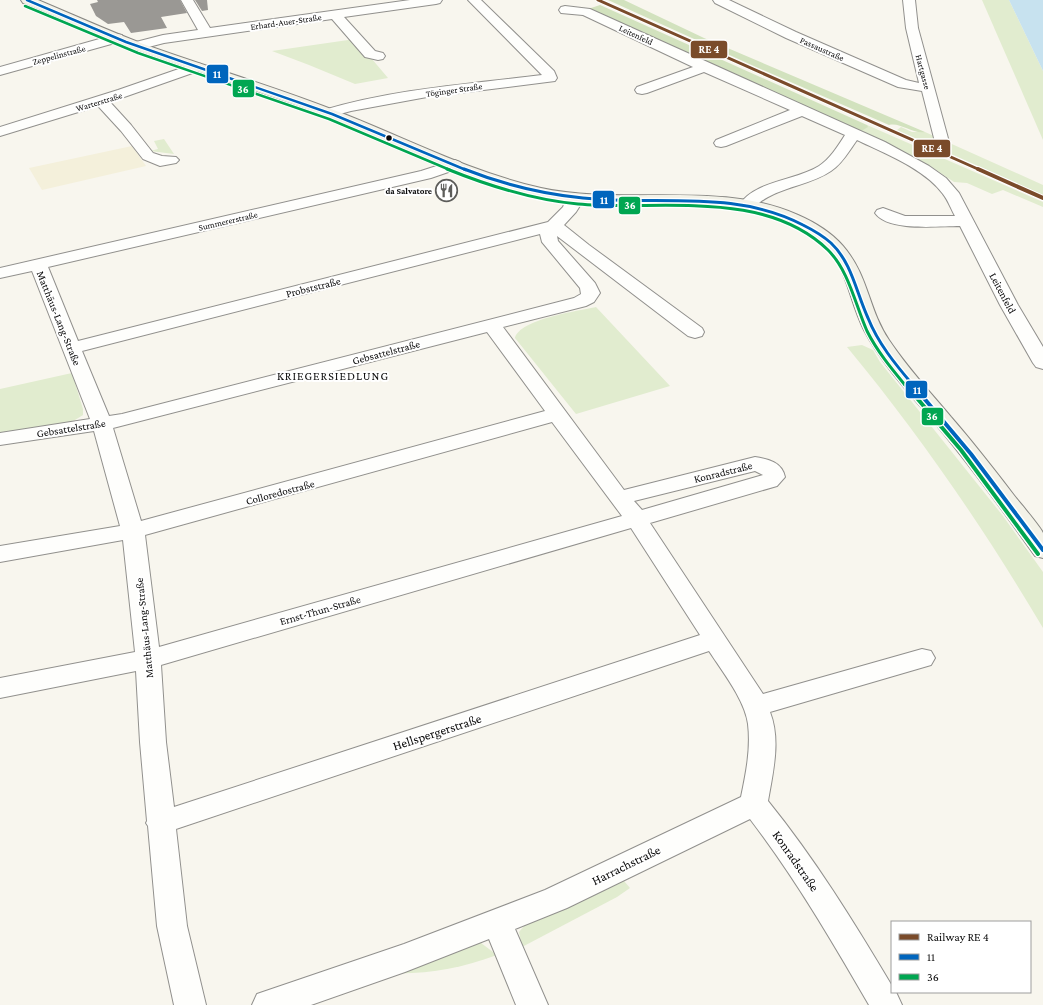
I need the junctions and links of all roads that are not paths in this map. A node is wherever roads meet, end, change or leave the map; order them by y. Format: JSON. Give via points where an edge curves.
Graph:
{"nodes":[{"id":1,"x":27,"y":0,"type":"edge"},
{"id":2,"x":187,"y":0,"type":"edge"},
{"id":3,"x":346,"y":0,"type":"edge"},
{"id":4,"x":436,"y":0,"type":"edge"},
{"id":5,"x":474,"y":0,"type":"edge"},
{"id":6,"x":741,"y":0,"type":"edge"},
{"id":7,"x":909,"y":0,"type":"edge"},
{"id":8,"x":724,"y":2,"type":"edge"},
{"id":9,"x":566,"y":10,"type":"dead end"},
{"id":10,"x":357,"y":12,"type":"junction"},
{"id":11,"x":336,"y":15,"type":"junction"},
{"id":12,"x":206,"y":33,"type":"junction"},
{"id":13,"x":117,"y":38,"type":"junction"},
{"id":14,"x":137,"y":46,"type":"junction"},
{"id":15,"x":378,"y":56,"type":"dead end"},
{"id":16,"x":705,"y":67,"type":"junction"},
{"id":17,"x":196,"y":68,"type":"junction"},
{"id":18,"x":0,"y":71,"type":"edge"},
{"id":19,"x":927,"y":88,"type":"junction"},
{"id":20,"x":642,"y":90,"type":"dead end"},
{"id":21,"x":101,"y":101,"type":"junction"},
{"id":22,"x":801,"y":111,"type":"junction"},
{"id":23,"x":329,"y":113,"type":"junction"},
{"id":24,"x":0,"y":132,"type":"edge"},
{"id":25,"x":854,"y":134,"type":"junction"},
{"id":26,"x":942,"y":142,"type":"dead end"},
{"id":27,"x":721,"y":143,"type":"dead end"},
{"id":28,"x":171,"y":160,"type":"dead end"},
{"id":29,"x":455,"y":165,"type":"junction"},
{"id":30,"x":574,"y":198,"type":"junction"},
{"id":31,"x":747,"y":205,"type":"junction"},
{"id":32,"x":883,"y":213,"type":"dead end"},
{"id":33,"x":965,"y":221,"type":"junction"},
{"id":34,"x":554,"y":225,"type":"junction"},
{"id":35,"x":38,"y":265,"type":"junction"},
{"id":36,"x":0,"y":273,"type":"edge"},
{"id":37,"x":491,"y":324,"type":"junction"},
{"id":38,"x":694,"y":332,"type":"dead end"},
{"id":39,"x":71,"y":348,"type":"junction"},
{"id":40,"x":1043,"y":363,"type":"edge"},
{"id":41,"x":557,"y":414,"type":"junction"},
{"id":42,"x":102,"y":424,"type":"junction"},
{"id":43,"x":0,"y":439,"type":"edge"},
{"id":44,"x":619,"y":498,"type":"junction"},
{"id":45,"x":636,"y":518,"type":"junction"},
{"id":46,"x":133,"y":531,"type":"junction"},
{"id":47,"x":1043,"y":550,"type":"edge"},
{"id":48,"x":0,"y":554,"type":"edge"},
{"id":49,"x":714,"y":640,"type":"junction"},
{"id":50,"x":922,"y":658,"type":"dead end"},
{"id":51,"x":148,"y":659,"type":"junction"},
{"id":52,"x":0,"y":688,"type":"edge"},
{"id":53,"x":755,"y":706,"type":"junction"},
{"id":54,"x":754,"y":804,"type":"junction"},
{"id":55,"x":160,"y":823,"type":"junction"},
{"id":56,"x":497,"y":922,"type":"junction"},
{"id":57,"x":190,"y":1005,"type":"edge"},
{"id":58,"x":268,"y":1005,"type":"edge"},
{"id":59,"x":532,"y":1005,"type":"edge"},
{"id":60,"x":886,"y":1005,"type":"edge"}],
"edges":[{"from":1,"to":13,"type":"street"},
{"from":2,"to":12,"type":"street"},
{"from":3,"to":10,"type":"street"},
{"from":4,"to":10,"type":"street","name":"Erhard-Auer-Straße"},
{"from":5,"to":23,"type":"street","name":"Töginger Straße","via":[[549,74],[550,78],[427,94],[349,107]]},
{"from":6,"to":8,"type":"street"},
{"from":7,"to":19,"type":"street","name":"Hartgasse","via":[[912,28]]},
{"from":8,"to":19,"type":"street","name":"Passaustraße","via":[[791,35],[903,84]]},
{"from":9,"to":16,"type":"street","name":"Leitenfeld","via":[[586,12]]},
{"from":10,"to":11,"type":"street","name":"Erhard-Auer-Straße"},
{"from":11,"to":12,"type":"street","name":"Erhard-Auer-Straße"},
{"from":11,"to":15,"type":"street","via":[[370,54]]},
{"from":12,"to":14,"type":"street","name":"Erhard-Auer-Straße"},
{"from":13,"to":14,"type":"street"},
{"from":13,"to":18,"type":"street","name":"Zeppelinstraße"},
{"from":14,"to":17,"type":"street"},
{"from":16,"to":20,"type":"street"},
{"from":16,"to":22,"type":"street","name":"Leitenfeld"},
{"from":17,"to":21,"type":"street","name":"Warterstraße"},
{"from":17,"to":23,"type":"street"},
{"from":19,"to":26,"type":"street","name":"Hartgasse"},
{"from":21,"to":24,"type":"street","name":"Warterstraße"},
{"from":21,"to":28,"type":"street","via":[[148,156],[160,161]]},
{"from":22,"to":25,"type":"street","name":"Leitenfeld"},
{"from":22,"to":27,"type":"street"},
{"from":23,"to":29,"type":"street"},
{"from":25,"to":31,"type":"street","via":[[826,168],[764,192]]},
{"from":25,"to":33,"type":"street","name":"Leitenfeld","via":[[936,177],[946,185]]},
{"from":29,"to":30,"type":"street","via":[[518,188]]},
{"from":29,"to":35,"type":"street","name":"Summererstraße","via":[[425,175]]},
{"from":30,"to":31,"type":"street"},
{"from":30,"to":34,"type":"street","via":[[571,209]]},
{"from":31,"to":47,"type":"street","via":[[807,226],[838,250],[853,273],[870,324],[887,352],[965,446]]},
{"from":32,"to":33,"type":"street","via":[[905,221]]},
{"from":33,"to":40,"type":"street","name":"Leitenfeld"},
{"from":34,"to":37,"type":"street","name":"Gebsattelstraße","via":[[548,234],[550,242],[589,287],[591,293],[588,298]]},
{"from":34,"to":38,"type":"street"},
{"from":34,"to":39,"type":"street","name":"Probststraße"},
{"from":35,"to":36,"type":"street","name":"Summererstraße"},
{"from":35,"to":39,"type":"street","name":"Matthäus-Lang-Straße"},
{"from":37,"to":41,"type":"street"},
{"from":37,"to":42,"type":"street","name":"Gebsattelstraße"},
{"from":39,"to":42,"type":"street","name":"Matthäus-Lang-Straße"},
{"from":41,"to":44,"type":"street"},
{"from":41,"to":46,"type":"street","name":"Colloredostraße"},
{"from":42,"to":43,"type":"street","name":"Gebsattelstraße"},
{"from":42,"to":46,"type":"street","name":"Matthäus-Lang-Straße"},
{"from":44,"to":45,"type":"street"},
{"from":44,"to":45,"type":"street","name":"Konradstraße","via":[[755,464],[764,464],[774,472],[774,477],[769,481]]},
{"from":45,"to":49,"type":"street"},
{"from":45,"to":51,"type":"street","name":"Ernst-Thun-Straße"},
{"from":46,"to":48,"type":"street","name":"Colloredostraße"},
{"from":46,"to":51,"type":"street","name":"Matthäus-Lang-Straße"},
{"from":49,"to":53,"type":"street","via":[[749,692]]},
{"from":49,"to":55,"type":"street","name":"Hellspergerstraße"},
{"from":50,"to":53,"type":"street"},
{"from":51,"to":52,"type":"street","name":"Ernst-Thun-Straße"},
{"from":51,"to":55,"type":"street","name":"Matthäus-Lang-Straße"},
{"from":53,"to":54,"type":"street","via":[[761,723],[762,757]]},
{"from":54,"to":56,"type":"street","name":"Harrachstraße","via":[[556,899]]},
{"from":54,"to":60,"type":"street","name":"Konradstraße","via":[[788,847],[839,924]]},
{"from":55,"to":57,"type":"street","name":"Matthäus-Lang-Straße","via":[[172,926]]},
{"from":56,"to":58,"type":"street","name":"Harrachstraße","via":[[405,958]]},
{"from":56,"to":59,"type":"street"}]}
